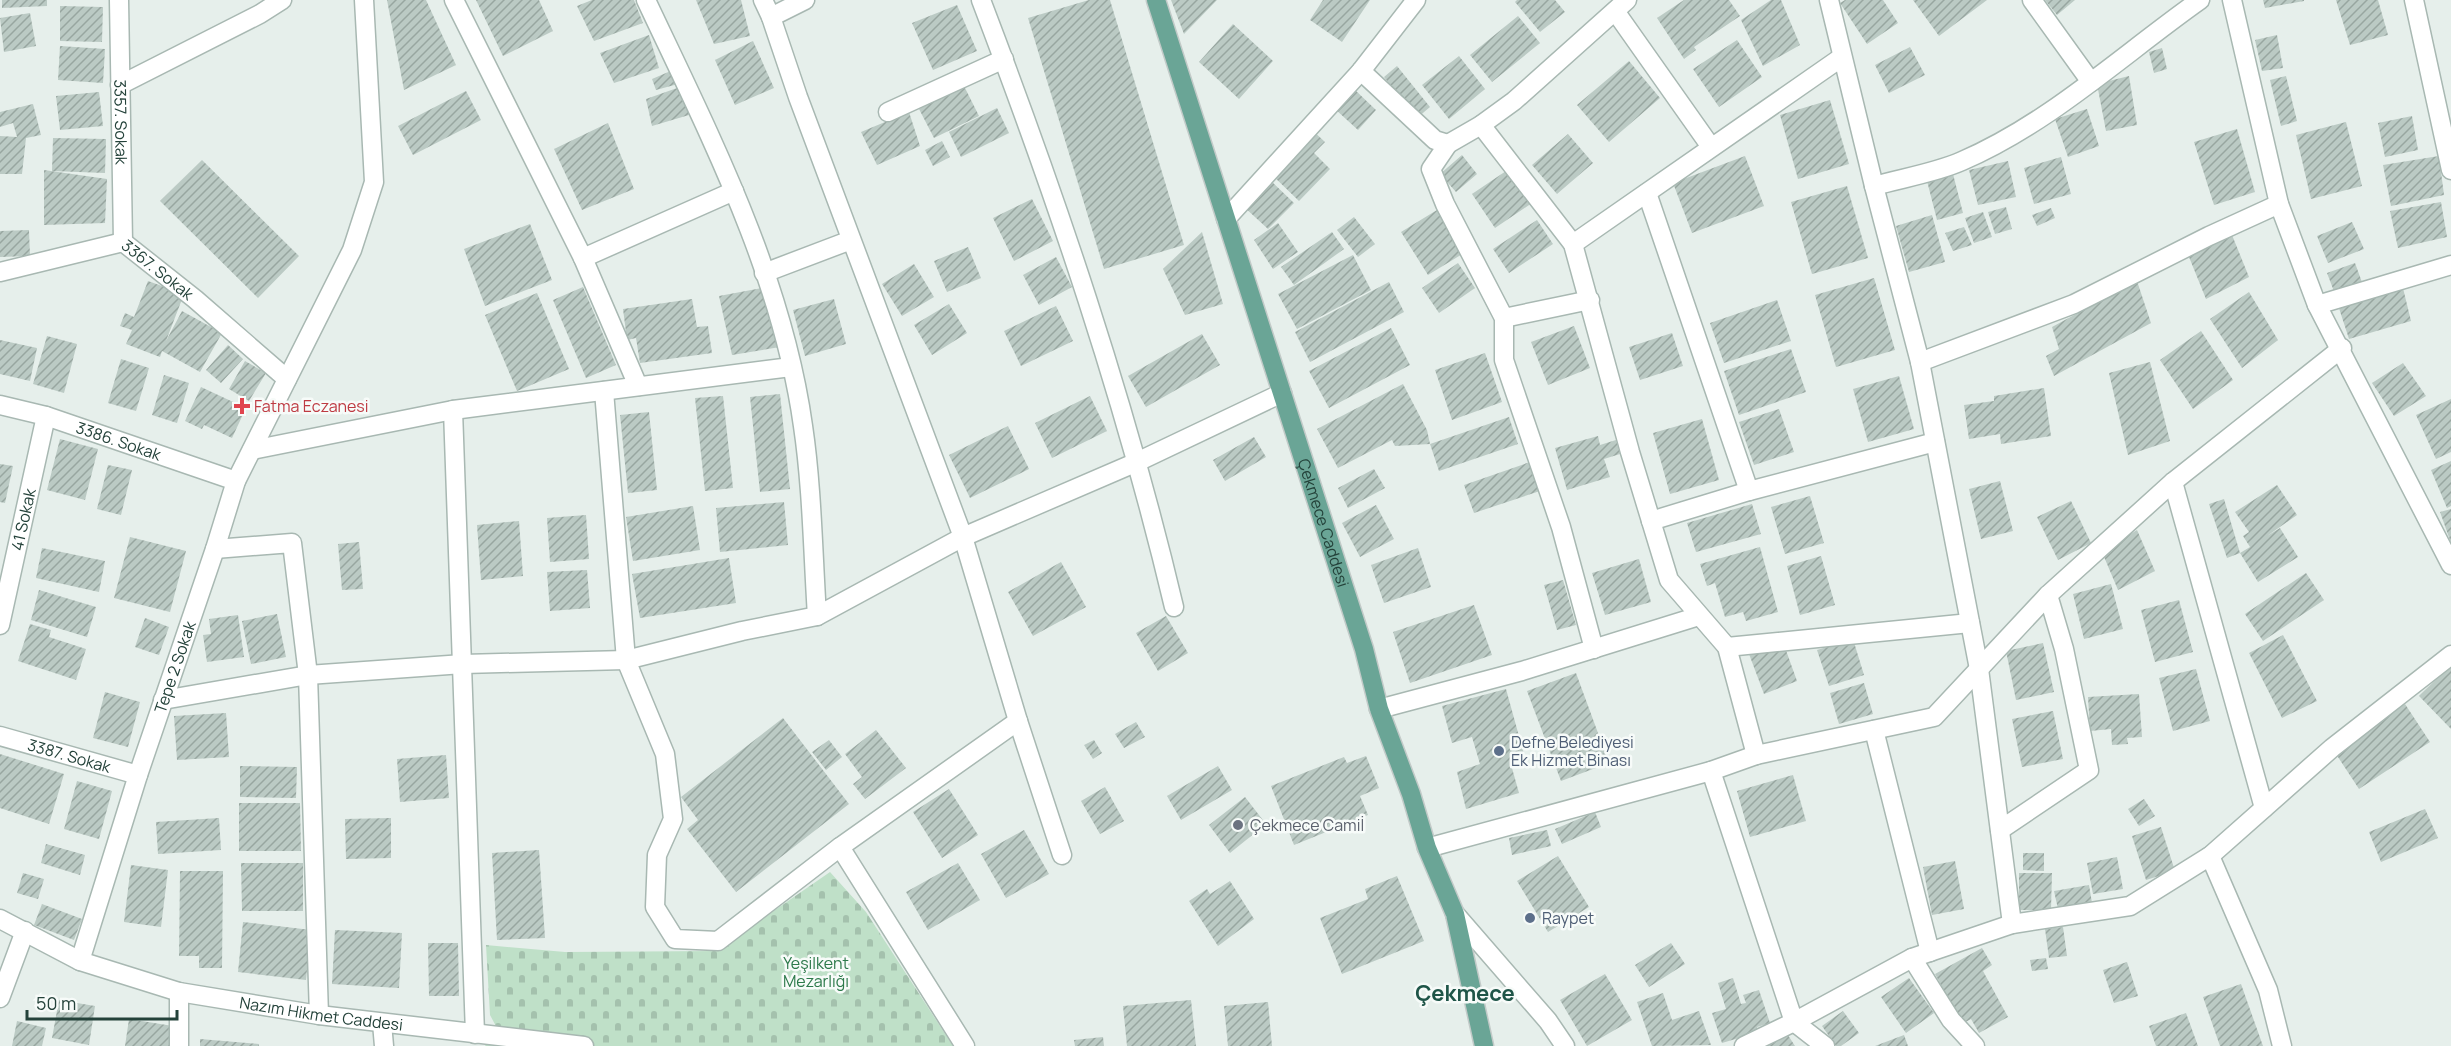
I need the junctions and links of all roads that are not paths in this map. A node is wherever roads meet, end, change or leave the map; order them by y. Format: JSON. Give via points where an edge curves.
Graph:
{"nodes":[{"id":1,"x":119,"y":0,"type":"edge"},
{"id":2,"x":282,"y":0,"type":"edge"},
{"id":3,"x":364,"y":0,"type":"edge"},
{"id":4,"x":454,"y":0,"type":"edge"},
{"id":5,"x":646,"y":0,"type":"edge"},
{"id":6,"x":764,"y":0,"type":"edge"},
{"id":7,"x":805,"y":0,"type":"edge"},
{"id":8,"x":981,"y":0,"type":"edge"},
{"id":9,"x":1156,"y":0,"type":"edge"},
{"id":10,"x":1829,"y":0,"type":"edge"},
{"id":11,"x":2032,"y":0,"type":"edge"},
{"id":12,"x":2200,"y":0,"type":"edge"},
{"id":13,"x":2232,"y":0,"type":"edge"},
{"id":14,"x":2414,"y":0,"type":"edge"},
{"id":15,"x":1414,"y":1,"type":"edge"},
{"id":16,"x":1621,"y":5,"type":"edge"},
{"id":17,"x":771,"y":17,"type":"junction"},
{"id":18,"x":1842,"y":57,"type":"junction"},
{"id":19,"x":1004,"y":59,"type":"junction"},
{"id":20,"x":1361,"y":71,"type":"junction"},
{"id":21,"x":2091,"y":82,"type":"junction"},
{"id":22,"x":120,"y":85,"type":"junction"},
{"id":23,"x":888,"y":112,"type":"dead end"},
{"id":24,"x":1481,"y":125,"type":"junction"},
{"id":25,"x":1448,"y":144,"type":"junction"},
{"id":26,"x":1711,"y":147,"type":"junction"},
{"id":27,"x":2451,"y":170,"type":"edge"},
{"id":28,"x":1874,"y":186,"type":"junction"},
{"id":29,"x":734,"y":191,"type":"junction"},
{"id":30,"x":1647,"y":193,"type":"junction"},
{"id":31,"x":2279,"y":204,"type":"junction"},
{"id":32,"x":1226,"y":219,"type":"junction"},
{"id":33,"x":851,"y":240,"type":"junction"},
{"id":34,"x":123,"y":242,"type":"junction"},
{"id":35,"x":1573,"y":244,"type":"junction"},
{"id":36,"x":584,"y":258,"type":"junction"},
{"id":37,"x":2451,"y":265,"type":"edge"},
{"id":38,"x":0,"y":272,"type":"edge"},
{"id":39,"x":764,"y":273,"type":"junction"},
{"id":40,"x":1590,"y":300,"type":"junction"},
{"id":41,"x":2317,"y":305,"type":"junction"},
{"id":42,"x":1504,"y":318,"type":"junction"},
{"id":43,"x":2342,"y":348,"type":"junction"},
{"id":44,"x":1920,"y":362,"type":"junction"},
{"id":45,"x":791,"y":367,"type":"junction"},
{"id":46,"x":287,"y":379,"type":"junction"},
{"id":47,"x":638,"y":386,"type":"junction"},
{"id":48,"x":603,"y":391,"type":"junction"},
{"id":49,"x":1282,"y":393,"type":"junction"},
{"id":50,"x":0,"y":405,"type":"edge"},
{"id":51,"x":453,"y":410,"type":"junction"},
{"id":52,"x":46,"y":416,"type":"junction"},
{"id":53,"x":1935,"y":442,"type":"junction"},
{"id":54,"x":252,"y":450,"type":"junction"},
{"id":55,"x":1137,"y":462,"type":"junction"},
{"id":56,"x":236,"y":481,"type":"junction"},
{"id":57,"x":2173,"y":482,"type":"junction"},
{"id":58,"x":1749,"y":491,"type":"junction"},
{"id":59,"x":1651,"y":521,"type":"junction"},
{"id":60,"x":963,"y":537,"type":"junction"},
{"id":61,"x":216,"y":549,"type":"junction"},
{"id":62,"x":2451,"y":565,"type":"edge"},
{"id":63,"x":2048,"y":595,"type":"junction"},
{"id":64,"x":1174,"y":607,"type":"dead end"},
{"id":65,"x":817,"y":616,"type":"junction"},
{"id":66,"x":1699,"y":616,"type":"junction"},
{"id":67,"x":1970,"y":623,"type":"junction"},
{"id":68,"x":0,"y":625,"type":"edge"},
{"id":69,"x":1727,"y":647,"type":"junction"},
{"id":70,"x":1594,"y":649,"type":"junction"},
{"id":71,"x":2451,"y":655,"type":"edge"},
{"id":72,"x":626,"y":660,"type":"junction"},
{"id":73,"x":463,"y":664,"type":"junction"},
{"id":74,"x":1979,"y":669,"type":"junction"},
{"id":75,"x":308,"y":675,"type":"junction"},
{"id":76,"x":163,"y":700,"type":"junction"},
{"id":77,"x":1379,"y":709,"type":"junction"},
{"id":78,"x":1018,"y":721,"type":"junction"},
{"id":79,"x":1874,"y":730,"type":"junction"},
{"id":80,"x":0,"y":736,"type":"edge"},
{"id":81,"x":1756,"y":755,"type":"junction"},
{"id":82,"x":1711,"y":771,"type":"junction"},
{"id":83,"x":138,"y":775,"type":"junction"},
{"id":84,"x":2264,"y":808,"type":"junction"},
{"id":85,"x":2000,"y":830,"type":"junction"},
{"id":86,"x":840,"y":847,"type":"junction"},
{"id":87,"x":1426,"y":848,"type":"junction"},
{"id":88,"x":1062,"y":855,"type":"dead end"},
{"id":89,"x":2210,"y":856,"type":"junction"},
{"id":90,"x":1455,"y":914,"type":"junction"},
{"id":91,"x":0,"y":919,"type":"edge"},
{"id":92,"x":2012,"y":924,"type":"junction"},
{"id":93,"x":25,"y":931,"type":"junction"},
{"id":94,"x":1930,"y":952,"type":"junction"},
{"id":95,"x":1912,"y":958,"type":"junction"},
{"id":96,"x":80,"y":961,"type":"junction"},
{"id":97,"x":179,"y":992,"type":"junction"},
{"id":98,"x":0,"y":998,"type":"edge"},
{"id":99,"x":319,"y":1015,"type":"junction"},
{"id":100,"x":1794,"y":1022,"type":"junction"},
{"id":101,"x":382,"y":1023,"type":"junction"},
{"id":102,"x":474,"y":1034,"type":"junction"},
{"id":103,"x":178,"y":1046,"type":"edge"},
{"id":104,"x":384,"y":1046,"type":"edge"},
{"id":105,"x":584,"y":1046,"type":"edge"},
{"id":106,"x":965,"y":1046,"type":"edge"},
{"id":107,"x":1484,"y":1046,"type":"edge"},
{"id":108,"x":1565,"y":1046,"type":"edge"},
{"id":109,"x":1744,"y":1046,"type":"edge"},
{"id":110,"x":1825,"y":1046,"type":"edge"},
{"id":111,"x":1975,"y":1046,"type":"edge"},
{"id":112,"x":2282,"y":1046,"type":"edge"}],
"edges":[{"from":1,"to":22,"type":"street","name":"3357. Sokak"},
{"from":2,"to":22,"type":"street"},
{"from":3,"to":46,"type":"street","name":"Tepe 2 Sokak","via":[[374,182],[352,250]]},
{"from":4,"to":36,"type":"street"},
{"from":5,"to":29,"type":"street"},
{"from":6,"to":17,"type":"street"},
{"from":7,"to":17,"type":"street"},
{"from":8,"to":19,"type":"street"},
{"from":9,"to":32,"type":"main road","name":"Çekmece Caddesi"},
{"from":10,"to":18,"type":"street"},
{"from":11,"to":21,"type":"street"},
{"from":12,"to":21,"type":"street"},
{"from":13,"to":31,"type":"street"},
{"from":14,"to":27,"type":"street"},
{"from":15,"to":20,"type":"street"},
{"from":16,"to":24,"type":"street","via":[[1514,101]]},
{"from":16,"to":26,"type":"street"},
{"from":17,"to":33,"type":"street"},
{"from":18,"to":26,"type":"street"},
{"from":18,"to":28,"type":"street"},
{"from":19,"to":23,"type":"street"},
{"from":19,"to":55,"type":"street","via":[[1083,280]]},
{"from":20,"to":25,"type":"street","via":[[1435,140]]},
{"from":20,"to":32,"type":"street"},
{"from":21,"to":28,"type":"street","via":[[2016,133],[1959,163]]},
{"from":22,"to":34,"type":"street","name":"3357. Sokak"},
{"from":24,"to":25,"type":"street"},
{"from":24,"to":35,"type":"street"},
{"from":25,"to":42,"type":"street","via":[[1431,169]]},
{"from":26,"to":30,"type":"street"},
{"from":28,"to":44,"type":"street"},
{"from":29,"to":36,"type":"street"},
{"from":29,"to":39,"type":"street"},
{"from":30,"to":35,"type":"street"},
{"from":30,"to":58,"type":"street"},
{"from":31,"to":41,"type":"street"},
{"from":31,"to":44,"type":"street","via":[[2074,304]]},
{"from":32,"to":49,"type":"main road","name":"Çekmece Caddesi"},
{"from":33,"to":39,"type":"street"},
{"from":33,"to":60,"type":"street"},
{"from":34,"to":38,"type":"street","name":"3367. Sokak"},
{"from":34,"to":46,"type":"street","name":"3367. Sokak"},
{"from":35,"to":40,"type":"street"},
{"from":36,"to":47,"type":"street"},
{"from":37,"to":41,"type":"street"},
{"from":39,"to":45,"type":"street"},
{"from":40,"to":42,"type":"street"},
{"from":40,"to":59,"type":"street"},
{"from":41,"to":43,"type":"street"},
{"from":42,"to":70,"type":"street","via":[[1504,360],[1561,527]]},
{"from":43,"to":57,"type":"street"},
{"from":43,"to":62,"type":"street"},
{"from":44,"to":53,"type":"street"},
{"from":45,"to":47,"type":"street"},
{"from":45,"to":65,"type":"street","via":[[803,426]]},
{"from":46,"to":54,"type":"street","name":"Tepe 2 Sokak"},
{"from":47,"to":48,"type":"street"},
{"from":48,"to":51,"type":"street"},
{"from":48,"to":72,"type":"street"},
{"from":49,"to":55,"type":"street"},
{"from":49,"to":77,"type":"main road","name":"Çekmece Caddesi","via":[[1364,649]]},
{"from":50,"to":52,"type":"street","name":"3386. Sokak"},
{"from":51,"to":54,"type":"street"},
{"from":51,"to":73,"type":"street"},
{"from":52,"to":56,"type":"street","name":"3386. Sokak"},
{"from":52,"to":68,"type":"street","name":"41 Sokak"},
{"from":53,"to":58,"type":"street"},
{"from":53,"to":67,"type":"street"},
{"from":54,"to":56,"type":"street","name":"Tepe 2 Sokak"},
{"from":55,"to":60,"type":"street"},
{"from":55,"to":64,"type":"street"},
{"from":56,"to":61,"type":"street","name":"Tepe 2 Sokak"},
{"from":57,"to":63,"type":"street"},
{"from":57,"to":84,"type":"street"},
{"from":58,"to":59,"type":"street"},
{"from":59,"to":66,"type":"street","via":[[1669,580]]},
{"from":60,"to":65,"type":"street"},
{"from":60,"to":78,"type":"street"},
{"from":61,"to":75,"type":"street","via":[[292,543]]},
{"from":61,"to":76,"type":"street","name":"Tepe 2 Sokak"},
{"from":63,"to":74,"type":"street"},
{"from":63,"to":85,"type":"street","via":[[2064,649],[2089,770]]},
{"from":65,"to":72,"type":"street"},
{"from":66,"to":69,"type":"street"},
{"from":66,"to":70,"type":"street"},
{"from":67,"to":69,"type":"street"},
{"from":67,"to":74,"type":"street"},
{"from":69,"to":81,"type":"street"},
{"from":70,"to":77,"type":"street"},
{"from":71,"to":84,"type":"street","via":[[2332,748]]},
{"from":72,"to":73,"type":"street"},
{"from":72,"to":86,"type":"street","via":[[665,754],[673,819],[657,855],[655,907],[675,939],[718,942]]},
{"from":73,"to":75,"type":"street"},
{"from":73,"to":102,"type":"street"},
{"from":74,"to":79,"type":"street","via":[[1934,717]]},
{"from":74,"to":85,"type":"street"},
{"from":75,"to":76,"type":"street"},
{"from":75,"to":99,"type":"street"},
{"from":76,"to":83,"type":"street","name":"Tepe 2 Sokak"},
{"from":77,"to":87,"type":"main road","name":"Çekmece Caddesi","via":[[1411,794]]},
{"from":78,"to":86,"type":"street"},
{"from":78,"to":88,"type":"street"},
{"from":79,"to":81,"type":"street"},
{"from":79,"to":94,"type":"street"},
{"from":80,"to":83,"type":"street","name":"3387. Sokak"},
{"from":81,"to":82,"type":"street"},
{"from":82,"to":87,"type":"street"},
{"from":82,"to":100,"type":"street"},
{"from":83,"to":96,"type":"street","name":"Tepe 2 Sokak"},
{"from":84,"to":89,"type":"street"},
{"from":85,"to":92,"type":"street"},
{"from":86,"to":106,"type":"street"},
{"from":87,"to":90,"type":"main road","name":"Çekmece Caddesi"},
{"from":89,"to":92,"type":"street","via":[[2130,906]]},
{"from":89,"to":112,"type":"street","via":[[2268,990]]},
{"from":90,"to":107,"type":"main road","name":"Çekmece Caddesi"},
{"from":90,"to":108,"type":"street"},
{"from":91,"to":93,"type":"street","name":"Nazım Hikmet Caddesi"},
{"from":92,"to":94,"type":"street"},
{"from":93,"to":96,"type":"street","name":"Nazım Hikmet Caddesi"},
{"from":93,"to":98,"type":"street"},
{"from":94,"to":95,"type":"street"},
{"from":95,"to":100,"type":"street"},
{"from":95,"to":111,"type":"street","via":[[1951,1020]]},
{"from":96,"to":97,"type":"street","name":"Nazım Hikmet Caddesi"},
{"from":97,"to":99,"type":"street","name":"Nazım Hikmet Caddesi"},
{"from":97,"to":103,"type":"street"},
{"from":99,"to":101,"type":"street","name":"Nazım Hikmet Caddesi"},
{"from":100,"to":109,"type":"street"},
{"from":100,"to":110,"type":"street"},
{"from":101,"to":102,"type":"street","name":"Nazım Hikmet Caddesi"},
{"from":101,"to":104,"type":"street"},
{"from":102,"to":105,"type":"street","name":"Nazım Hikmet Caddesi"}]}
